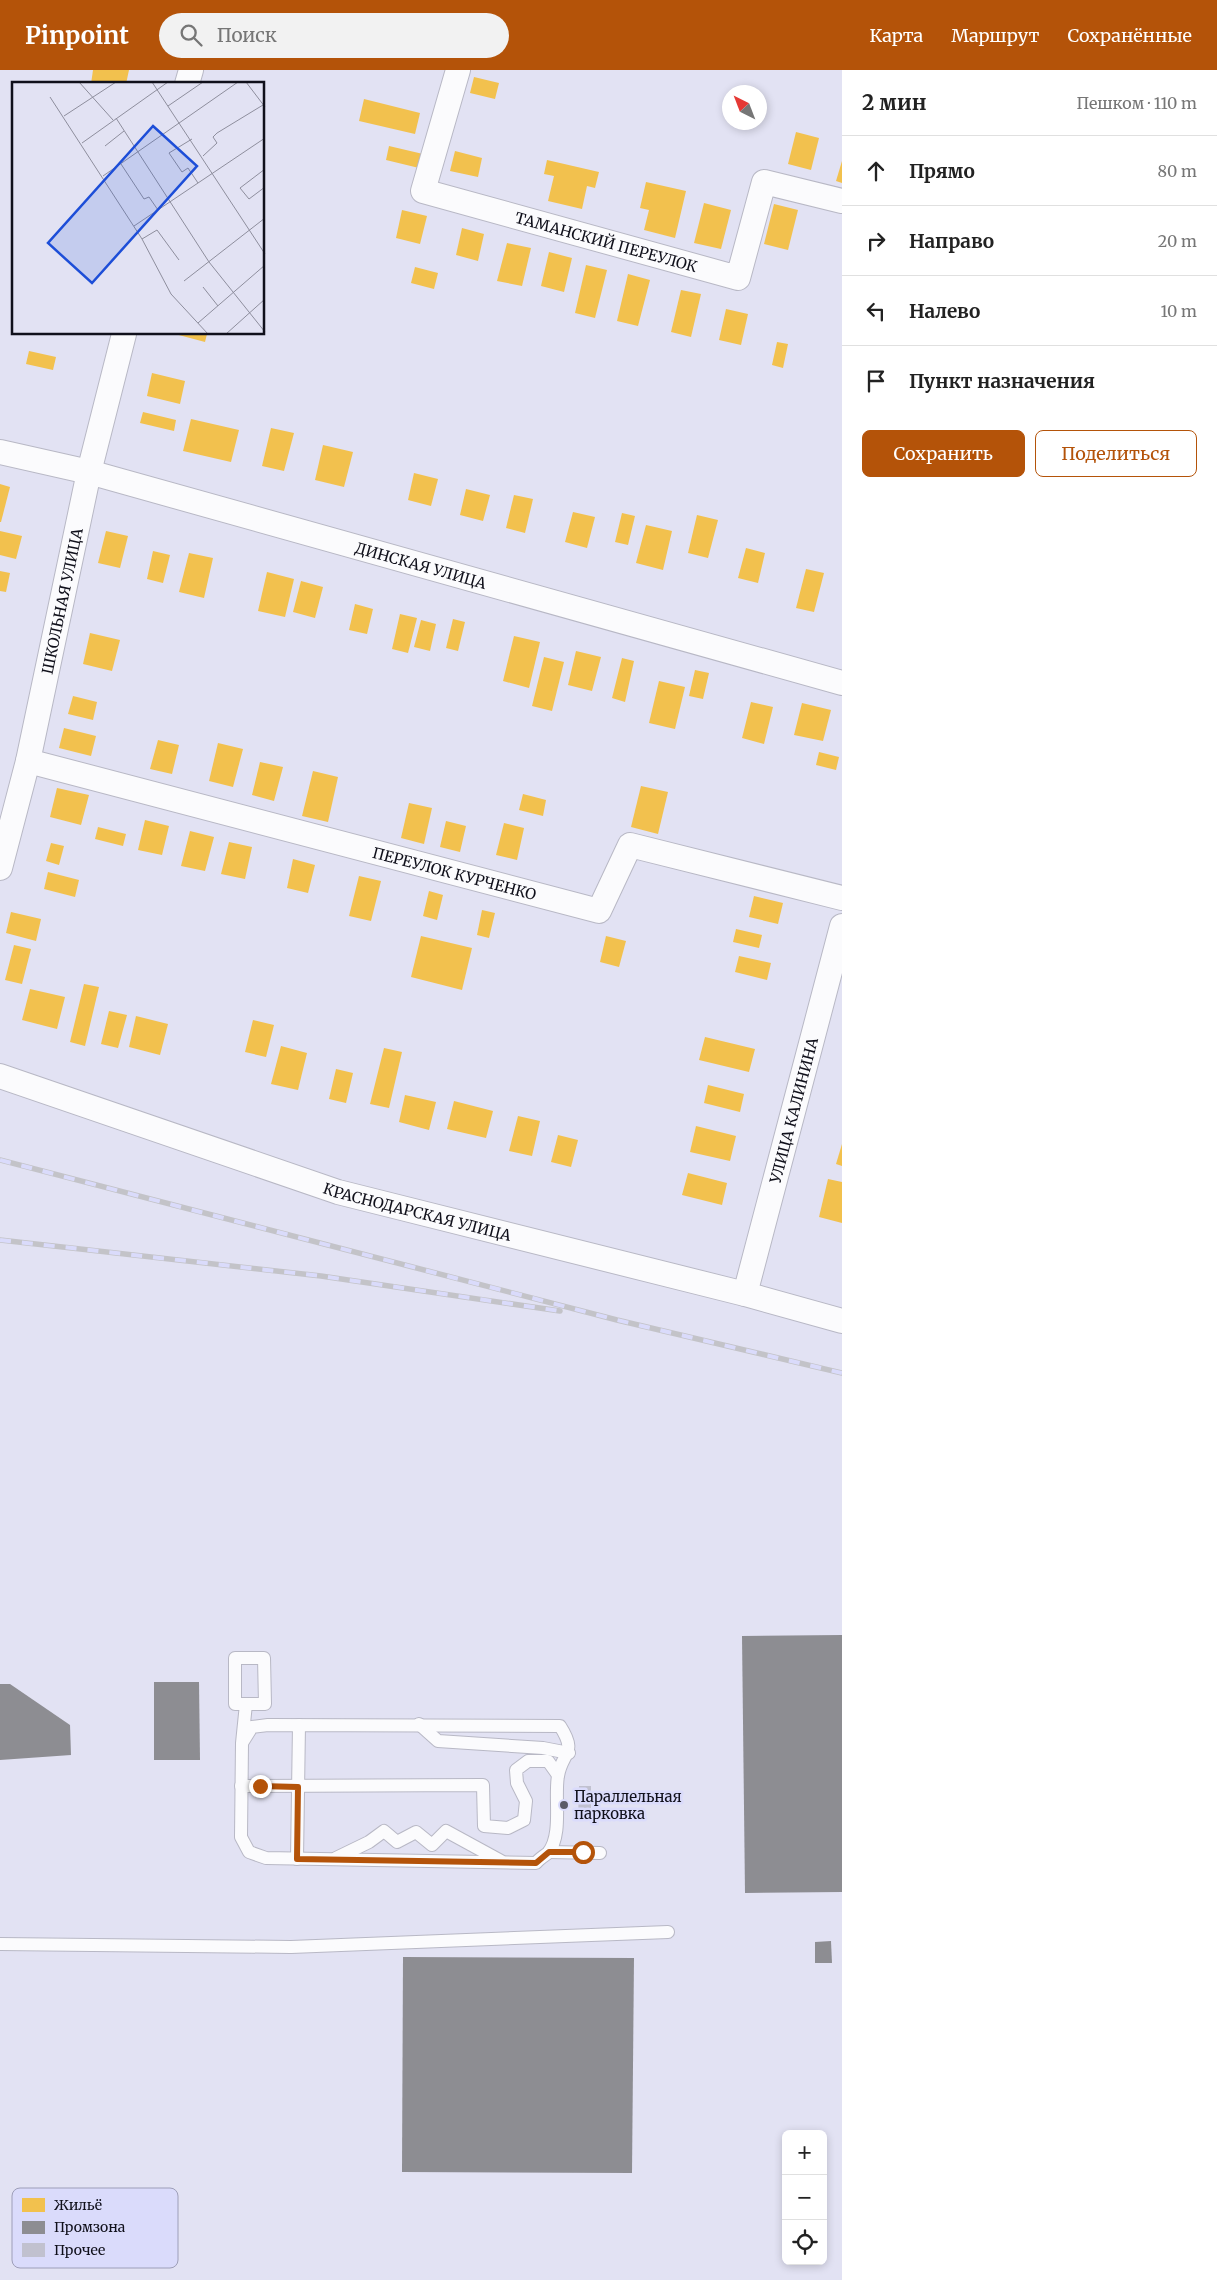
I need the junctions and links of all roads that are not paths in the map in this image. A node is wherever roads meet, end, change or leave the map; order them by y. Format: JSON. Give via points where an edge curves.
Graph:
{"nodes":[{"id":1,"x":458,"y":70,"type":"edge"},
{"id":2,"x":842,"y":201,"type":"edge"},
{"id":3,"x":124,"y":335,"type":"edge"},
{"id":4,"x":0,"y":452,"type":"edge"},
{"id":5,"x":89,"y":472,"type":"junction"},
{"id":6,"x":842,"y":682,"type":"edge"},
{"id":7,"x":28,"y":761,"type":"junction"},
{"id":8,"x":0,"y":868,"type":"edge"},
{"id":9,"x":842,"y":898,"type":"edge"},
{"id":10,"x":842,"y":926,"type":"edge"},
{"id":11,"x":0,"y":1076,"type":"edge"},
{"id":12,"x":745,"y":1294,"type":"junction"},
{"id":13,"x":842,"y":1321,"type":"edge"},
{"id":14,"x":419,"y":1724,"type":"junction"},
{"id":15,"x":268,"y":1725,"type":"junction"},
{"id":16,"x":299,"y":1725,"type":"junction"},
{"id":17,"x":242,"y":1742,"type":"junction"},
{"id":18,"x":569,"y":1753,"type":"junction"},
{"id":19,"x":558,"y":1775,"type":"junction"},
{"id":20,"x":241,"y":1786,"type":"junction"},
{"id":21,"x":298,"y":1787,"type":"junction"},
{"id":22,"x":549,"y":1852,"type":"junction"},
{"id":23,"x":600,"y":1853,"type":"dead end"},
{"id":24,"x":297,"y":1859,"type":"junction"},
{"id":25,"x":334,"y":1859,"type":"junction"},
{"id":26,"x":504,"y":1862,"type":"junction"},
{"id":27,"x":668,"y":1932,"type":"dead end"},
{"id":28,"x":0,"y":1944,"type":"edge"}],
"edges":[{"from":1,"to":2,"type":"street","name":"ТАМАНСКИЙ ПЕРЕУЛОК","via":[[423,191],[738,278],[764,182]]},
{"from":3,"to":5,"type":"street","name":"ШКОЛЬНАЯ УЛИЦА"},
{"from":4,"to":5,"type":"street","name":"ДИНСКАЯ УЛИЦА"},
{"from":5,"to":6,"type":"street","name":"ДИНСКАЯ УЛИЦА"},
{"from":5,"to":7,"type":"street","name":"ШКОЛЬНАЯ УЛИЦА"},
{"from":7,"to":8,"type":"street","name":"ШКОЛЬНАЯ УЛИЦА"},
{"from":7,"to":9,"type":"street","name":"ПЕРЕУЛОК КУРЧЕНКО","via":[[599,911],[630,845]]},
{"from":10,"to":12,"type":"street","name":"УЛИЦА КАЛИНИНА"},
{"from":11,"to":12,"type":"street","name":"КРАСНОДАРСКАЯ УЛИЦА","via":[[338,1192]]},
{"from":12,"to":13,"type":"street","name":"КРАСНОДАРСКАЯ УЛИЦА"},
{"from":14,"to":16,"type":"lane"},
{"from":14,"to":18,"type":"lane","via":[[438,1741]]},
{"from":14,"to":18,"type":"lane","via":[[560,1726],[568,1738]]},
{"from":15,"to":16,"type":"lane"},
{"from":15,"to":17,"type":"lane","via":[[252,1727]]},
{"from":15,"to":17,"type":"lane","via":[[251,1704]]},
{"from":16,"to":21,"type":"lane"},
{"from":17,"to":20,"type":"lane"},
{"from":18,"to":19,"type":"lane"},
{"from":19,"to":21,"type":"lane","via":[[548,1761],[528,1761],[516,1770],[517,1783],[526,1801],[524,1820],[508,1828],[484,1826],[483,1785]]},
{"from":19,"to":22,"type":"lane","via":[[556,1832]]},
{"from":20,"to":21,"type":"lane"},
{"from":20,"to":24,"type":"lane","via":[[241,1837],[250,1852],[266,1858]]},
{"from":21,"to":24,"type":"lane"},
{"from":22,"to":23,"type":"lane"},
{"from":22,"to":26,"type":"lane","via":[[536,1863]]},
{"from":24,"to":25,"type":"lane"},
{"from":25,"to":26,"type":"lane"},
{"from":25,"to":26,"type":"lane","via":[[384,1831],[397,1842],[416,1832],[432,1845],[446,1831]]},
{"from":27,"to":28,"type":"lane","via":[[291,1947]]}]}
